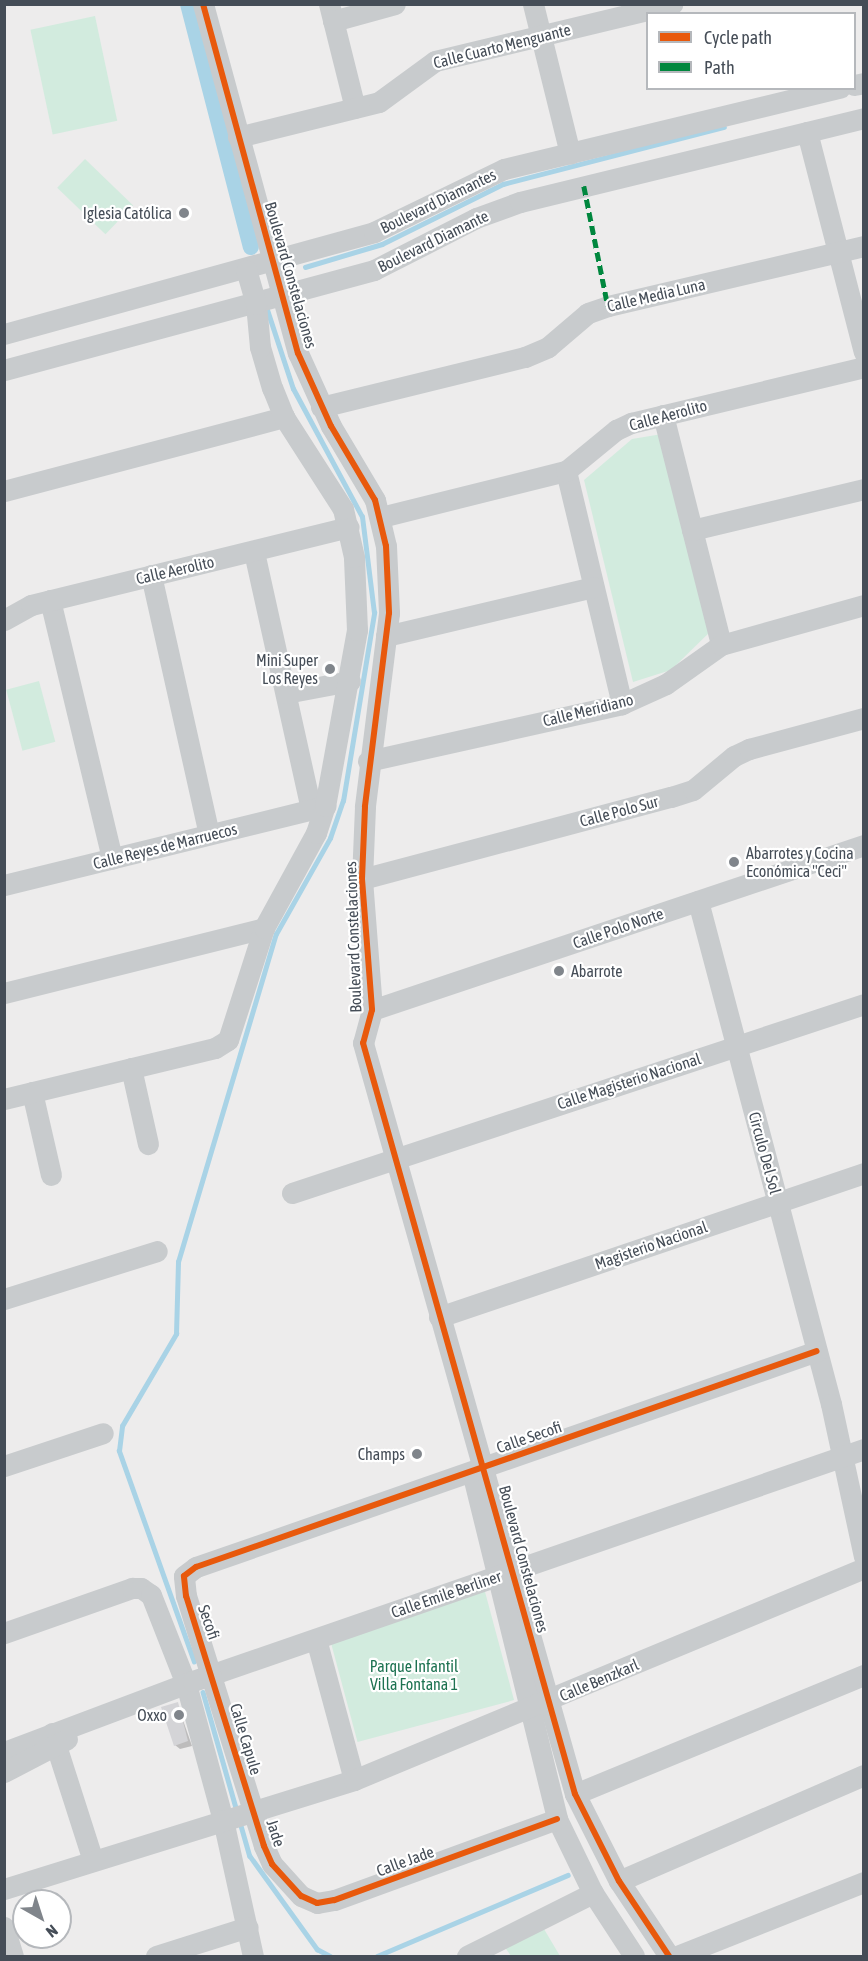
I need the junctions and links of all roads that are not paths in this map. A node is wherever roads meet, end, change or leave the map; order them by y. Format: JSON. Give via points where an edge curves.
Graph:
{"nodes":[{"id":1,"x":203,"y":4,"type":"edge"},
{"id":2,"x":395,"y":4,"type":"edge"},
{"id":3,"x":533,"y":4,"type":"edge"},
{"id":4,"x":672,"y":4,"type":"edge"},
{"id":5,"x":331,"y":13,"type":"edge"},
{"id":6,"x":541,"y":36,"type":"junction"},
{"id":7,"x":832,"y":90,"type":"edge"},
{"id":8,"x":355,"y":108,"type":"junction"},
{"id":9,"x":864,"y":118,"type":"edge"},
{"id":10,"x":807,"y":132,"type":"junction"},
{"id":11,"x":238,"y":137,"type":"junction"},
{"id":12,"x":570,"y":153,"type":"junction"},
{"id":13,"x":864,"y":246,"type":"edge"},
{"id":14,"x":838,"y":252,"type":"junction"},
{"id":15,"x":272,"y":261,"type":"junction"},
{"id":16,"x":246,"y":270,"type":"junction"},
{"id":17,"x":281,"y":296,"type":"junction"},
{"id":18,"x":256,"y":304,"type":"junction"},
{"id":19,"x":4,"y":334,"type":"edge"},
{"id":20,"x":864,"y":352,"type":"edge"},
{"id":21,"x":864,"y":367,"type":"edge"},
{"id":22,"x":4,"y":370,"type":"edge"},
{"id":23,"x":321,"y":407,"type":"junction"},
{"id":24,"x":663,"y":415,"type":"junction"},
{"id":25,"x":284,"y":417,"type":"junction"},
{"id":26,"x":566,"y":471,"type":"junction"},
{"id":27,"x":864,"y":489,"type":"edge"},
{"id":28,"x":4,"y":491,"type":"edge"},
{"id":29,"x":381,"y":517,"type":"junction"},
{"id":30,"x":349,"y":527,"type":"junction"},
{"id":31,"x":692,"y":530,"type":"junction"},
{"id":32,"x":254,"y":552,"type":"junction"},
{"id":33,"x":151,"y":575,"type":"junction"},
{"id":34,"x":592,"y":587,"type":"junction"},
{"id":35,"x":50,"y":600,"type":"junction"},
{"id":36,"x":864,"y":605,"type":"edge"},
{"id":37,"x":4,"y":620,"type":"edge"},
{"id":38,"x":386,"y":636,"type":"junction"},
{"id":39,"x":721,"y":645,"type":"junction"},
{"id":40,"x":350,"y":681,"type":"junction"},
{"id":41,"x":286,"y":693,"type":"junction"},
{"id":42,"x":622,"y":704,"type":"junction"},
{"id":43,"x":864,"y":718,"type":"edge"},
{"id":44,"x":368,"y":761,"type":"junction"},
{"id":45,"x":318,"y":808,"type":"junction"},
{"id":46,"x":209,"y":834,"type":"junction"},
{"id":47,"x":864,"y":845,"type":"edge"},
{"id":48,"x":112,"y":858,"type":"junction"},
{"id":49,"x":362,"y":879,"type":"junction"},
{"id":50,"x":4,"y":885,"type":"edge"},
{"id":51,"x":698,"y":901,"type":"junction"},
{"id":52,"x":264,"y":928,"type":"junction"},
{"id":53,"x":4,"y":993,"type":"edge"},
{"id":54,"x":864,"y":1004,"type":"edge"},
{"id":55,"x":372,"y":1010,"type":"junction"},
{"id":56,"x":736,"y":1045,"type":"junction"},
{"id":57,"x":131,"y":1068,"type":"junction"},
{"id":58,"x":32,"y":1092,"type":"junction"},
{"id":59,"x":4,"y":1099,"type":"edge"},
{"id":60,"x":148,"y":1144,"type":"dead end"},
{"id":61,"x":394,"y":1158,"type":"junction"},
{"id":62,"x":864,"y":1173,"type":"edge"},
{"id":63,"x":51,"y":1175,"type":"dead end"},
{"id":64,"x":292,"y":1193,"type":"dead end"},
{"id":65,"x":778,"y":1202,"type":"junction"},
{"id":66,"x":157,"y":1251,"type":"dead end"},
{"id":67,"x":4,"y":1299,"type":"edge"},
{"id":68,"x":439,"y":1317,"type":"junction"},
{"id":69,"x":817,"y":1351,"type":"junction"},
{"id":70,"x":103,"y":1433,"type":"dead end"},
{"id":71,"x":864,"y":1449,"type":"edge"},
{"id":72,"x":843,"y":1456,"type":"junction"},
{"id":73,"x":4,"y":1466,"type":"edge"},
{"id":74,"x":478,"y":1468,"type":"junction"},
{"id":75,"x":864,"y":1556,"type":"edge"},
{"id":76,"x":864,"y":1568,"type":"edge"},
{"id":77,"x":505,"y":1574,"type":"junction"},
{"id":78,"x":184,"y":1576,"type":"joint"},
{"id":79,"x":4,"y":1633,"type":"edge"},
{"id":80,"x":316,"y":1639,"type":"junction"},
{"id":81,"x":864,"y":1675,"type":"edge"},
{"id":82,"x":201,"y":1679,"type":"junction"},
{"id":83,"x":538,"y":1706,"type":"junction"},
{"id":84,"x":54,"y":1739,"type":"junction"},
{"id":85,"x":4,"y":1752,"type":"edge"},
{"id":86,"x":4,"y":1772,"type":"edge"},
{"id":87,"x":864,"y":1775,"type":"edge"},
{"id":88,"x":354,"y":1780,"type":"junction"},
{"id":89,"x":574,"y":1794,"type":"junction"},
{"id":90,"x":244,"y":1813,"type":"junction"},
{"id":91,"x":557,"y":1820,"type":"junction"},
{"id":92,"x":599,"y":1843,"type":"junction"},
{"id":93,"x":573,"y":1857,"type":"junction"},
{"id":94,"x":93,"y":1861,"type":"junction"},
{"id":95,"x":272,"y":1864,"type":"joint"},
{"id":96,"x":619,"y":1881,"type":"junction"},
{"id":97,"x":864,"y":1882,"type":"edge"},
{"id":98,"x":4,"y":1889,"type":"edge"},
{"id":99,"x":593,"y":1893,"type":"junction"},
{"id":100,"x":4,"y":1927,"type":"edge"},
{"id":101,"x":248,"y":1927,"type":"junction"},
{"id":102,"x":475,"y":1955,"type":"edge"},
{"id":103,"x":13,"y":1956,"type":"edge"},
{"id":104,"x":156,"y":1956,"type":"edge"},
{"id":105,"x":253,"y":1956,"type":"edge"},
{"id":106,"x":634,"y":1956,"type":"edge"},
{"id":107,"x":669,"y":1956,"type":"edge"},
{"id":108,"x":677,"y":1956,"type":"edge"}],
"edges":[{"from":1,"to":11,"type":"street","name":"Boulevard Constelaciones"},
{"from":2,"to":5,"type":"street"},
{"from":3,"to":6,"type":"street"},
{"from":4,"to":6,"type":"street","name":"Calle Cuarto Menguante"},
{"from":5,"to":8,"type":"street"},
{"from":6,"to":8,"type":"street","name":"Calle Cuarto Menguante","via":[[435,61],[379,102]]},
{"from":6,"to":12,"type":"street"},
{"from":7,"to":12,"type":"street","name":"Boulevard Diamantes"},
{"from":8,"to":11,"type":"street","name":"Calle Cuarto Menguante"},
{"from":9,"to":10,"type":"street","name":"Boulevard Diamante"},
{"from":10,"to":14,"type":"street"},
{"from":10,"to":17,"type":"street","name":"Boulevard Diamante","via":[[498,209],[394,263]]},
{"from":11,"to":15,"type":"street","name":"Boulevard Constelaciones"},
{"from":12,"to":15,"type":"street","name":"Boulevard Diamantes","via":[[504,169],[374,232]]},
{"from":13,"to":14,"type":"street","name":"Calle Media Luna"},
{"from":14,"to":20,"type":"street"},
{"from":14,"to":23,"type":"street","name":"Calle Media Luna","via":[[608,306],[588,313],[548,347],[525,357]]},
{"from":15,"to":16,"type":"street","name":"Boulevard Diamantes"},
{"from":15,"to":17,"type":"street","name":"Boulevard Constelaciones"},
{"from":16,"to":18,"type":"street"},
{"from":16,"to":19,"type":"street","name":"Boulevard Diamantes"},
{"from":17,"to":18,"type":"street","name":"Boulevard Diamante"},
{"from":17,"to":23,"type":"street","name":"Boulevard Constelaciones","via":[[298,353]]},
{"from":18,"to":22,"type":"street","name":"Boulevard Diamante"},
{"from":18,"to":25,"type":"street","via":[[260,347]]},
{"from":21,"to":24,"type":"street","name":"Calle Aerolito"},
{"from":23,"to":29,"type":"street","name":"Boulevard Constelaciones","via":[[368,486]]},
{"from":24,"to":26,"type":"street","name":"Calle Aerolito","via":[[616,430]]},
{"from":24,"to":31,"type":"street"},
{"from":25,"to":28,"type":"street"},
{"from":25,"to":30,"type":"street","via":[[328,482]]},
{"from":26,"to":29,"type":"street","name":"Calle Aerolito"},
{"from":26,"to":34,"type":"street"},
{"from":27,"to":31,"type":"street"},
{"from":29,"to":38,"type":"street","name":"Boulevard Constelaciones","via":[[390,570]]},
{"from":30,"to":32,"type":"street","name":"Calle Aerolito"},
{"from":30,"to":40,"type":"street","via":[[359,592]]},
{"from":31,"to":39,"type":"street"},
{"from":32,"to":33,"type":"street","name":"Calle Aerolito"},
{"from":32,"to":41,"type":"street"},
{"from":33,"to":35,"type":"street","name":"Calle Aerolito"},
{"from":33,"to":46,"type":"street"},
{"from":34,"to":38,"type":"street"},
{"from":34,"to":42,"type":"street"},
{"from":35,"to":37,"type":"street","name":"Calle Aerolito","via":[[31,604]]},
{"from":35,"to":48,"type":"street"},
{"from":36,"to":39,"type":"street","name":"Calle Meridiano"},
{"from":38,"to":44,"type":"street","name":"Boulevard Constelaciones"},
{"from":39,"to":42,"type":"street","name":"Calle Meridiano","via":[[666,684]]},
{"from":40,"to":41,"type":"street"},
{"from":40,"to":45,"type":"street"},
{"from":41,"to":45,"type":"street"},
{"from":42,"to":44,"type":"street","name":"Calle Meridiano"},
{"from":43,"to":49,"type":"street","name":"Calle Polo Sur","via":[[749,749],[693,790],[671,798]]},
{"from":44,"to":49,"type":"street","name":"Boulevard Constelaciones"},
{"from":45,"to":46,"type":"street","name":"Calle Reyes de Marruecos"},
{"from":45,"to":52,"type":"street","via":[[316,833]]},
{"from":46,"to":48,"type":"street","name":"Calle Reyes de Marruecos"},
{"from":47,"to":51,"type":"street","name":"Calle Polo Norte"},
{"from":48,"to":50,"type":"street","name":"Calle Reyes de Marruecos"},
{"from":49,"to":55,"type":"street","name":"Boulevard Constelaciones"},
{"from":51,"to":55,"type":"street","name":"Calle Polo Norte"},
{"from":51,"to":56,"type":"street","name":"Circulo Del Sol"},
{"from":52,"to":53,"type":"street"},
{"from":52,"to":57,"type":"street","via":[[231,1035],[215,1048]]},
{"from":54,"to":56,"type":"street","name":"Calle Magisterio Nacional"},
{"from":55,"to":61,"type":"street","name":"Boulevard Constelaciones","via":[[363,1043]]},
{"from":56,"to":61,"type":"street","name":"Calle Magisterio Nacional"},
{"from":56,"to":65,"type":"street","name":"Circulo Del Sol"},
{"from":57,"to":58,"type":"street"},
{"from":57,"to":60,"type":"street"},
{"from":58,"to":59,"type":"street"},
{"from":58,"to":63,"type":"street"},
{"from":61,"to":64,"type":"street","name":"Calle Magisterio Nacional"},
{"from":61,"to":68,"type":"street","name":"Boulevard Constelaciones"},
{"from":62,"to":65,"type":"street","name":"Magisterio Nacional"},
{"from":65,"to":68,"type":"street","name":"Magisterio Nacional"},
{"from":65,"to":69,"type":"street","name":"Circulo Del Sol"},
{"from":66,"to":67,"type":"street"},
{"from":68,"to":74,"type":"street","name":"Boulevard Constelaciones"},
{"from":69,"to":72,"type":"street","name":"Circulo Del Sol"},
{"from":69,"to":74,"type":"street","name":"Calle Secofi"},
{"from":70,"to":73,"type":"street"},
{"from":71,"to":72,"type":"street","name":"Calle Emile Berliner"},
{"from":72,"to":75,"type":"street","name":"Circulo Del Sol"},
{"from":72,"to":77,"type":"street","name":"Calle Emile Berliner"},
{"from":74,"to":77,"type":"street","name":"Boulevard Constelaciones"},
{"from":74,"to":78,"type":"street","name":"Calle Secofi","via":[[196,1567]]},
{"from":76,"to":83,"type":"street","name":"Calle Benzkarl"},
{"from":77,"to":80,"type":"street","name":"Calle Emile Berliner"},
{"from":77,"to":83,"type":"street","name":"Boulevard Constelaciones"},
{"from":78,"to":82,"type":"street","name":"Secofi"},
{"from":79,"to":82,"type":"street","via":[[141,1588],[151,1595]]},
{"from":80,"to":82,"type":"street","name":"Calle Emile Berliner"},
{"from":80,"to":88,"type":"street"},
{"from":81,"to":89,"type":"street"},
{"from":82,"to":84,"type":"street","name":"Calle Emile Berliner","via":[[96,1717]]},
{"from":82,"to":90,"type":"street","name":"Calle Capule"},
{"from":82,"to":90,"type":"street"},
{"from":83,"to":88,"type":"street","name":"Calle Benzkarl"},
{"from":83,"to":89,"type":"street","name":"Boulevard Constelaciones"},
{"from":83,"to":91,"type":"street","name":"Boulevard Constelaciones"},
{"from":84,"to":85,"type":"street","name":"Calle Emile Berliner"},
{"from":84,"to":86,"type":"street","name":"Calle Emile Berliner"},
{"from":84,"to":94,"type":"street"},
{"from":87,"to":96,"type":"street"},
{"from":88,"to":90,"type":"street","name":"Calle Benzkarl"},
{"from":89,"to":92,"type":"street","name":"Boulevard Constelaciones"},
{"from":90,"to":94,"type":"street","name":"Calle Benzkarl"},
{"from":90,"to":95,"type":"street","name":"Jade"},
{"from":90,"to":101,"type":"street"},
{"from":91,"to":93,"type":"street","name":"Boulevard Constelaciones"},
{"from":91,"to":95,"type":"street","name":"Calle Jade","via":[[317,1903],[301,1896]]},
{"from":92,"to":93,"type":"street"},
{"from":92,"to":96,"type":"street","name":"Boulevard Constelaciones"},
{"from":93,"to":99,"type":"street","name":"Boulevard Constelaciones"},
{"from":94,"to":98,"type":"street","name":"Calle Benzkarl"},
{"from":96,"to":107,"type":"street","name":"Boulevard Constelaciones"},
{"from":97,"to":108,"type":"street"},
{"from":99,"to":102,"type":"street"},
{"from":99,"to":106,"type":"street","name":"Boulevard Constelaciones"},
{"from":100,"to":103,"type":"street"},
{"from":101,"to":104,"type":"street"},
{"from":101,"to":105,"type":"street"}]}
